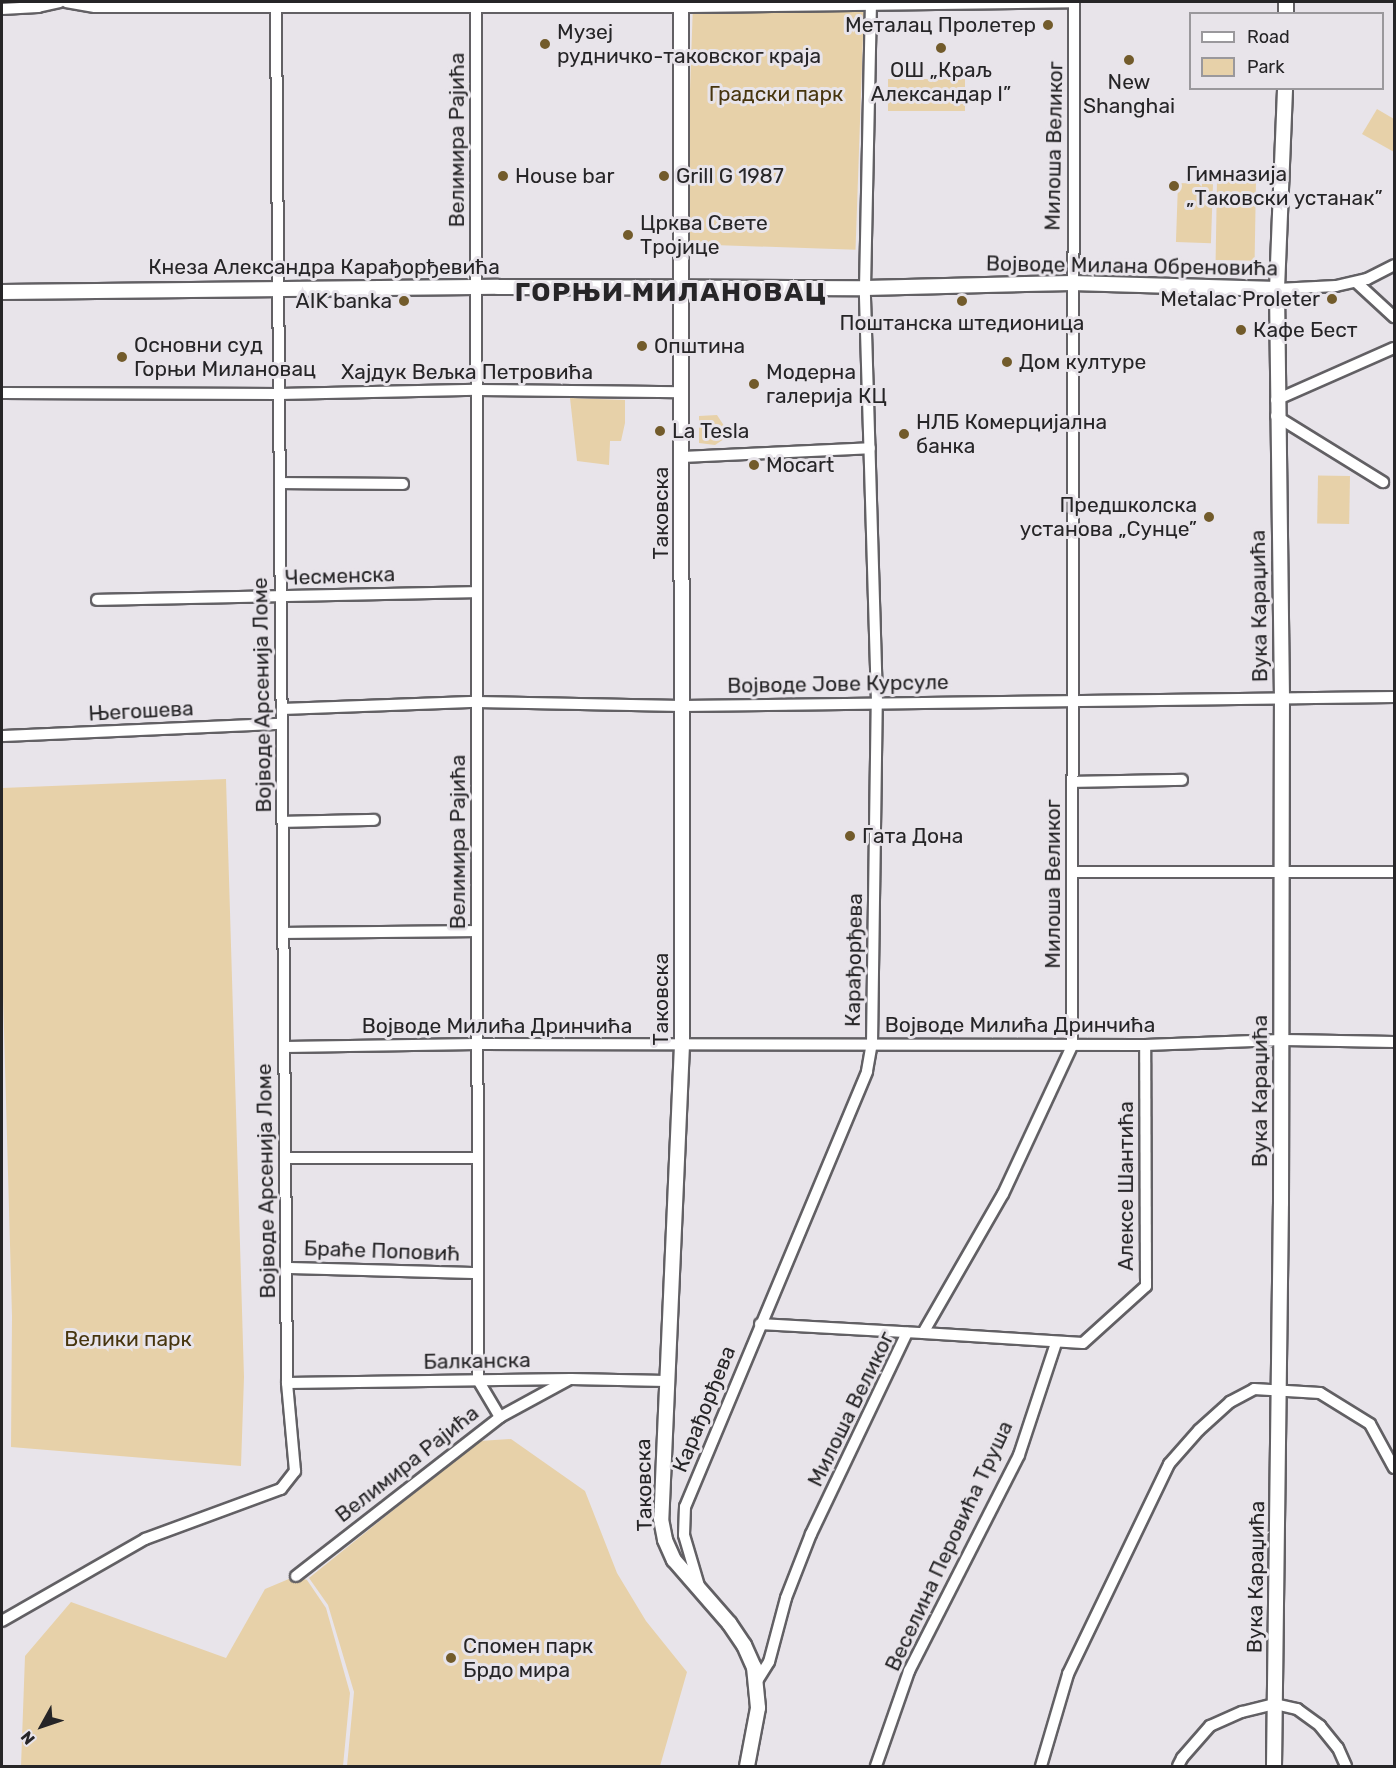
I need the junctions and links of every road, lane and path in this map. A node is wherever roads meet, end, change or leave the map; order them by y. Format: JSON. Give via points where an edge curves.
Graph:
{"nodes":[{"id":1,"x":59,"y":2,"type":"edge"},
{"id":2,"x":66,"y":2,"type":"edge"},
{"id":3,"x":1074,"y":2,"type":"edge"},
{"id":4,"x":871,"y":3,"type":"edge"},
{"id":5,"x":476,"y":4,"type":"edge"},
{"id":6,"x":681,"y":4,"type":"edge"},
{"id":7,"x":276,"y":6,"type":"junction"},
{"id":8,"x":2,"y":9,"type":"edge"},
{"id":9,"x":1285,"y":90,"type":"edge"},
{"id":10,"x":1395,"y":265,"type":"edge"},
{"id":11,"x":1356,"y":282,"type":"junction"},
{"id":12,"x":1072,"y":284,"type":"junction"},
{"id":13,"x":477,"y":287,"type":"junction"},
{"id":14,"x":683,"y":287,"type":"junction"},
{"id":15,"x":278,"y":288,"type":"junction"},
{"id":16,"x":865,"y":288,"type":"junction"},
{"id":17,"x":1277,"y":289,"type":"junction"},
{"id":18,"x":2,"y":292,"type":"edge"},
{"id":19,"x":1395,"y":317,"type":"edge"},
{"id":20,"x":1395,"y":348,"type":"edge"},
{"id":21,"x":477,"y":390,"type":"junction"},
{"id":22,"x":681,"y":392,"type":"junction"},
{"id":23,"x":2,"y":393,"type":"edge"},
{"id":24,"x":279,"y":394,"type":"junction"},
{"id":25,"x":1276,"y":400,"type":"junction"},
{"id":26,"x":1276,"y":416,"type":"junction"},
{"id":27,"x":870,"y":448,"type":"junction"},
{"id":28,"x":682,"y":457,"type":"junction"},
{"id":29,"x":1383,"y":482,"type":"dead end"},
{"id":30,"x":280,"y":483,"type":"junction"},
{"id":31,"x":403,"y":484,"type":"dead end"},
{"id":32,"x":477,"y":592,"type":"junction"},
{"id":33,"x":281,"y":598,"type":"junction"},
{"id":34,"x":97,"y":600,"type":"dead end"},
{"id":35,"x":1395,"y":697,"type":"edge"},
{"id":36,"x":1282,"y":699,"type":"junction"},
{"id":37,"x":477,"y":702,"type":"junction"},
{"id":38,"x":877,"y":702,"type":"junction"},
{"id":39,"x":1074,"y":702,"type":"junction"},
{"id":40,"x":682,"y":706,"type":"junction"},
{"id":41,"x":282,"y":709,"type":"junction"},
{"id":42,"x":282,"y":724,"type":"junction"},
{"id":43,"x":2,"y":736,"type":"edge"},
{"id":44,"x":1182,"y":780,"type":"dead end"},
{"id":45,"x":1073,"y":782,"type":"junction"},
{"id":46,"x":374,"y":820,"type":"dead end"},
{"id":47,"x":283,"y":822,"type":"junction"},
{"id":48,"x":1281,"y":870,"type":"junction"},
{"id":49,"x":1072,"y":872,"type":"junction"},
{"id":50,"x":1395,"y":872,"type":"edge"},
{"id":51,"x":477,"y":931,"type":"junction"},
{"id":52,"x":284,"y":933,"type":"junction"},
{"id":53,"x":1281,"y":1040,"type":"junction"},
{"id":54,"x":1395,"y":1042,"type":"edge"},
{"id":55,"x":477,"y":1044,"type":"junction"},
{"id":56,"x":872,"y":1044,"type":"junction"},
{"id":57,"x":682,"y":1045,"type":"junction"},
{"id":58,"x":1145,"y":1045,"type":"junction"},
{"id":59,"x":1072,"y":1046,"type":"junction"},
{"id":60,"x":285,"y":1047,"type":"junction"},
{"id":61,"x":286,"y":1158,"type":"junction"},
{"id":62,"x":477,"y":1158,"type":"junction"},
{"id":63,"x":286,"y":1268,"type":"junction"},
{"id":64,"x":477,"y":1273,"type":"junction"},
{"id":65,"x":760,"y":1324,"type":"junction"},
{"id":66,"x":907,"y":1333,"type":"junction"},
{"id":67,"x":923,"y":1333,"type":"junction"},
{"id":68,"x":1056,"y":1342,"type":"junction"},
{"id":69,"x":571,"y":1378,"type":"junction"},
{"id":70,"x":478,"y":1380,"type":"junction"},
{"id":71,"x":666,"y":1381,"type":"junction"},
{"id":72,"x":287,"y":1383,"type":"junction"},
{"id":73,"x":1280,"y":1389,"type":"junction"},
{"id":74,"x":500,"y":1417,"type":"junction"},
{"id":75,"x":1395,"y":1468,"type":"edge"},
{"id":76,"x":296,"y":1576,"type":"dead end"},
{"id":77,"x":701,"y":1592,"type":"junction"},
{"id":78,"x":2,"y":1621,"type":"edge"},
{"id":79,"x":757,"y":1681,"type":"junction"},
{"id":80,"x":1275,"y":1704,"type":"junction"},
{"id":81,"x":747,"y":1767,"type":"edge"},
{"id":82,"x":876,"y":1767,"type":"edge"},
{"id":83,"x":1041,"y":1767,"type":"edge"},
{"id":84,"x":1178,"y":1767,"type":"edge"},
{"id":85,"x":1274,"y":1767,"type":"edge"},
{"id":86,"x":1346,"y":1767,"type":"edge"}],
"edges":[{"from":1,"to":8,"type":"street"},
{"from":2,"to":7,"type":"street","via":[[95,7]]},
{"from":3,"to":4,"type":"street"},
{"from":3,"to":12,"type":"street","name":"Милоша Великог"},
{"from":4,"to":6,"type":"street"},
{"from":4,"to":16,"type":"street","name":"Карађорђева"},
{"from":5,"to":6,"type":"street"},
{"from":5,"to":7,"type":"street"},
{"from":5,"to":13,"type":"street","name":"Велимира Рајића"},
{"from":6,"to":14,"type":"street","name":"Таковска"},
{"from":7,"to":15,"type":"street","name":"Војводе Арсенија Ломе"},
{"from":9,"to":17,"type":"street","name":"Вука Караџића"},
{"from":10,"to":11,"type":"street","name":"Војводе Милана Обреновића"},
{"from":11,"to":17,"type":"street","name":"Војводе Милана Обреновића"},
{"from":11,"to":19,"type":"street"},
{"from":12,"to":16,"type":"street","name":"Војводе Милана Обреновића"},
{"from":12,"to":17,"type":"street","name":"Војводе Милана Обреновића"},
{"from":12,"to":39,"type":"street","name":"Милоша Великог"},
{"from":13,"to":14,"type":"street","name":"Кнеза Александра Карађорђевића"},
{"from":13,"to":15,"type":"street","name":"Кнеза Александра Карађорђевића"},
{"from":13,"to":21,"type":"street","name":"Велимира Рајића"},
{"from":14,"to":16,"type":"street","name":"Војводе Милана Обреновића"},
{"from":14,"to":22,"type":"street","name":"Таковска"},
{"from":15,"to":18,"type":"street","name":"Кнеза Александра Карађорђевића"},
{"from":15,"to":24,"type":"street","name":"Војводе Арсенија Ломе"},
{"from":16,"to":27,"type":"street","name":"Карађорђева"},
{"from":17,"to":25,"type":"street","name":"Вука Караџића"},
{"from":20,"to":25,"type":"street"},
{"from":21,"to":22,"type":"street","name":"Хајдук Вељка Петровића"},
{"from":21,"to":24,"type":"street","name":"Хајдук Вељка Петровића"},
{"from":21,"to":32,"type":"street","name":"Велимира Рајића"},
{"from":22,"to":28,"type":"street","name":"Таковска"},
{"from":23,"to":24,"type":"street","name":"Хајдук Вељка Петровића"},
{"from":24,"to":30,"type":"street","name":"Војводе Арсенија Ломе"},
{"from":25,"to":26,"type":"street","name":"Вука Караџића"},
{"from":26,"to":29,"type":"street"},
{"from":26,"to":36,"type":"street","name":"Вука Караџића"},
{"from":27,"to":28,"type":"street"},
{"from":27,"to":38,"type":"street","name":"Карађорђева"},
{"from":28,"to":40,"type":"street","name":"Таковска"},
{"from":30,"to":31,"type":"street"},
{"from":30,"to":33,"type":"street","name":"Војводе Арсенија Ломе"},
{"from":32,"to":33,"type":"street","name":"Чесменска"},
{"from":32,"to":37,"type":"street","name":"Велимира Рајића"},
{"from":33,"to":34,"type":"street","name":"Чесменска"},
{"from":33,"to":41,"type":"street","name":"Војводе Арсенија Ломе"},
{"from":35,"to":36,"type":"street","name":"Војводе Јове Курсуле"},
{"from":36,"to":39,"type":"street","name":"Војводе Јове Курсуле"},
{"from":36,"to":48,"type":"street","name":"Вука Караџића"},
{"from":37,"to":40,"type":"street","name":"Војводе Јове Курсуле"},
{"from":37,"to":41,"type":"street","name":"Војводе Јове Курсуле"},
{"from":37,"to":51,"type":"street","name":"Велимира Рајића"},
{"from":38,"to":39,"type":"street","name":"Војводе Јове Курсуле"},
{"from":38,"to":40,"type":"street","name":"Војводе Јове Курсуле"},
{"from":38,"to":56,"type":"street","name":"Карађорђева"},
{"from":39,"to":45,"type":"street","name":"Милоша Великог"},
{"from":40,"to":57,"type":"street","name":"Таковска"},
{"from":41,"to":42,"type":"street","name":"Војводе Арсенија Ломе"},
{"from":42,"to":43,"type":"street","name":"Његошева"},
{"from":42,"to":47,"type":"street","name":"Војводе Арсенија Ломе"},
{"from":44,"to":45,"type":"street"},
{"from":45,"to":49,"type":"street","name":"Милоша Великог"},
{"from":46,"to":47,"type":"street"},
{"from":47,"to":52,"type":"street","name":"Војводе Арсенија Ломе"},
{"from":48,"to":49,"type":"street"},
{"from":48,"to":50,"type":"street"},
{"from":48,"to":53,"type":"street","name":"Вука Караџића"},
{"from":49,"to":59,"type":"street","name":"Милоша Великог"},
{"from":51,"to":52,"type":"street"},
{"from":51,"to":55,"type":"street","name":"Велимира Рајића"},
{"from":52,"to":60,"type":"street","name":"Војводе Арсенија Ломе"},
{"from":53,"to":54,"type":"street","name":"Војводе Милића Дринчића"},
{"from":53,"to":58,"type":"street","name":"Војводе Милића Дринчића"},
{"from":53,"to":73,"type":"street","name":"Вука Караџића"},
{"from":55,"to":57,"type":"street","name":"Војводе Милића Дринчића"},
{"from":55,"to":60,"type":"street","name":"Војводе Милића Дринчића"},
{"from":55,"to":62,"type":"street","name":"Велимира Рајића"},
{"from":56,"to":57,"type":"street","name":"Војводе Милића Дринчића"},
{"from":56,"to":59,"type":"street","name":"Војводе Милића Дринчића"},
{"from":56,"to":65,"type":"street","name":"Карађорђева","via":[[867,1071]]},
{"from":57,"to":71,"type":"street","name":"Таковска"},
{"from":58,"to":59,"type":"street","name":"Војводе Милића Дринчића"},
{"from":58,"to":68,"type":"street","name":"Алексе Шантића","via":[[1146,1286],[1083,1343]]},
{"from":59,"to":67,"type":"street","name":"Милоша Великог","via":[[1003,1194]]},
{"from":60,"to":61,"type":"street","name":"Војводе Арсенија Ломе"},
{"from":61,"to":62,"type":"street"},
{"from":61,"to":63,"type":"street","name":"Војводе Арсенија Ломе"},
{"from":62,"to":64,"type":"street","name":"Велимира Рајића"},
{"from":63,"to":64,"type":"street","name":"Браће Поповић"},
{"from":63,"to":72,"type":"street","name":"Војводе Арсенија Ломе"},
{"from":64,"to":70,"type":"street","name":"Велимира Рајића"},
{"from":65,"to":66,"type":"street"},
{"from":65,"to":77,"type":"street","name":"Карађорђева","via":[[683,1514],[687,1545]]},
{"from":66,"to":67,"type":"street","name":"Милоша Великог"},
{"from":66,"to":79,"type":"street","name":"Милоша Великог","via":[[811,1534],[786,1598],[769,1662]]},
{"from":67,"to":68,"type":"street","name":"Алексе Шантића"},
{"from":68,"to":82,"type":"street","name":"Веселина Перовића Труша","via":[[1019,1455],[909,1671]]},
{"from":69,"to":70,"type":"street","name":"Балканска"},
{"from":69,"to":71,"type":"street","name":"Балканска"},
{"from":69,"to":74,"type":"street"},
{"from":70,"to":72,"type":"street","name":"Балканска"},
{"from":70,"to":74,"type":"street","name":"Велимира Рајића"},
{"from":71,"to":77,"type":"street","name":"Таковска","via":[[663,1531],[674,1560]]},
{"from":72,"to":78,"type":"street","name":"Војводе Арсенија Ломе","via":[[295,1471],[281,1489],[145,1539]]},
{"from":73,"to":75,"type":"street","via":[[1320,1393],[1370,1424]]},
{"from":73,"to":80,"type":"street","name":"Вука Караџића"},
{"from":73,"to":83,"type":"street","via":[[1254,1389],[1230,1402],[1169,1464],[1068,1674]]},
{"from":74,"to":76,"type":"street","name":"Велимира Рајића"},
{"from":77,"to":79,"type":"street","name":"Таковска","via":[[744,1645]]},
{"from":79,"to":81,"type":"street","via":[[756,1722]]},
{"from":80,"to":84,"type":"street","via":[[1242,1712],[1210,1726]]},
{"from":80,"to":85,"type":"street","name":"Вука Караџића"},
{"from":80,"to":86,"type":"street","via":[[1297,1709],[1320,1726],[1338,1748]]}]}
